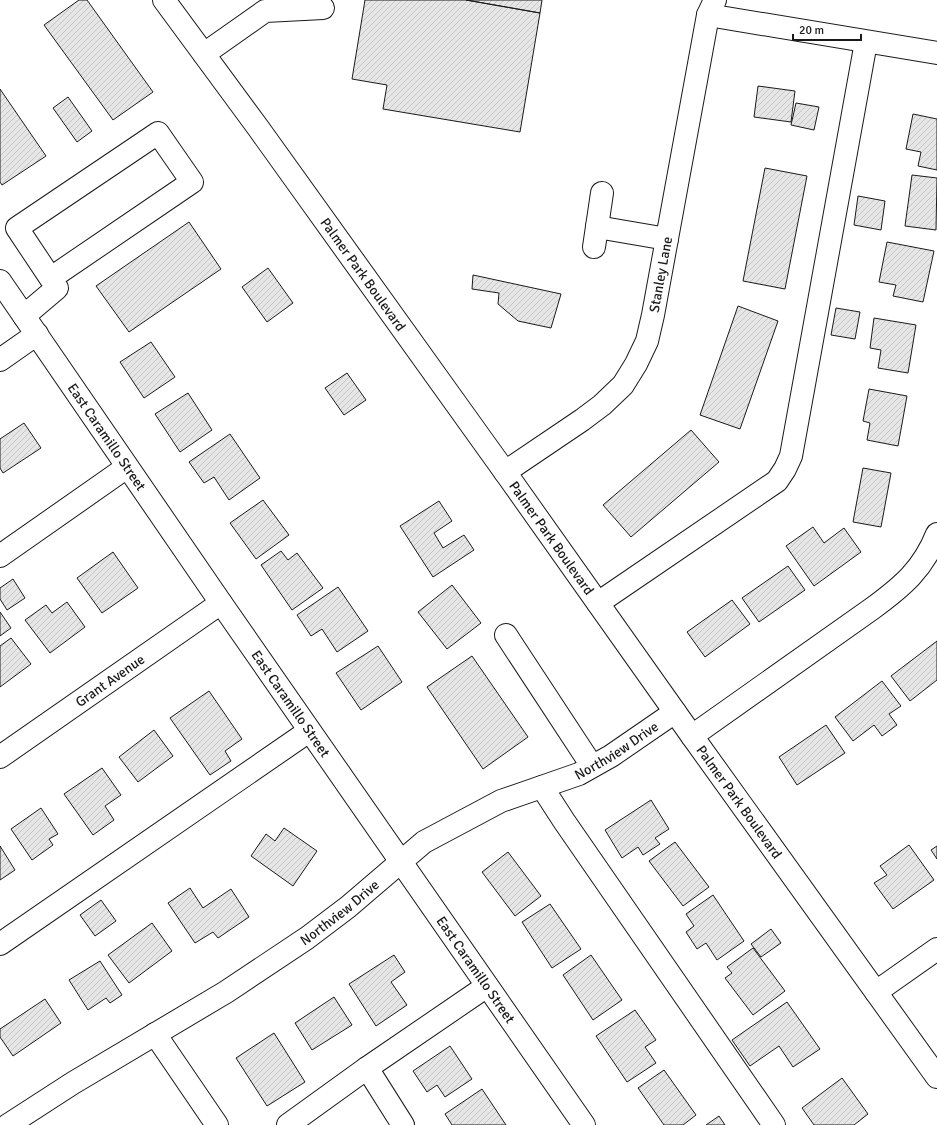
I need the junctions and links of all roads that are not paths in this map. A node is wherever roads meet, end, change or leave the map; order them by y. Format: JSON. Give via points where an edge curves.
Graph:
{"nodes":[{"id":1,"x":164,"y":0,"type":"edge"},
{"id":2,"x":711,"y":7,"type":"edge"},
{"id":3,"x":323,"y":8,"type":"dead end"},
{"id":4,"x":866,"y":42,"type":"junction"},
{"id":5,"x":937,"y":53,"type":"edge"},
{"id":6,"x":204,"y":54,"type":"junction"},
{"id":7,"x":602,"y":193,"type":"dead end"},
{"id":8,"x":667,"y":239,"type":"junction"},
{"id":9,"x":51,"y":278,"type":"junction"},
{"id":10,"x":0,"y":281,"type":"edge"},
{"id":11,"x":24,"y":316,"type":"junction"},
{"id":12,"x":37,"y":334,"type":"junction"},
{"id":13,"x":0,"y":360,"type":"edge"},
{"id":14,"x":127,"y":467,"type":"junction"},
{"id":15,"x":505,"y":472,"type":"junction"},
{"id":16,"x":937,"y":534,"type":"edge"},
{"id":17,"x":0,"y":556,"type":"edge"},
{"id":18,"x":220,"y":603,"type":"junction"},
{"id":19,"x":598,"y":603,"type":"junction"},
{"id":20,"x":506,"y":634,"type":"dead end"},
{"id":21,"x":675,"y":712,"type":"junction"},
{"id":22,"x":309,"y":731,"type":"junction"},
{"id":23,"x":692,"y":736,"type":"junction"},
{"id":24,"x":0,"y":757,"type":"edge"},
{"id":25,"x":592,"y":766,"type":"junction"},
{"id":26,"x":542,"y":787,"type":"junction"},
{"id":27,"x":401,"y":862,"type":"junction"},
{"id":28,"x":0,"y":944,"type":"edge"},
{"id":29,"x":937,"y":949,"type":"edge"},
{"id":30,"x":487,"y":986,"type":"junction"},
{"id":31,"x":876,"y":992,"type":"junction"},
{"id":32,"x":155,"y":1034,"type":"junction"},
{"id":33,"x":367,"y":1068,"type":"junction"},
{"id":34,"x":937,"y":1077,"type":"edge"},
{"id":35,"x":8,"y":1125,"type":"edge"},
{"id":36,"x":217,"y":1125,"type":"edge"},
{"id":37,"x":288,"y":1125,"type":"edge"},
{"id":38,"x":403,"y":1125,"type":"edge"},
{"id":39,"x":584,"y":1125,"type":"edge"},
{"id":40,"x":774,"y":1125,"type":"edge"}],
"edges":[{"from":1,"to":6,"type":"street","name":"Palmer Park Boulevard"},
{"from":2,"to":4,"type":"street"},
{"from":2,"to":8,"type":"street","name":"Stanley Lane"},
{"from":3,"to":6,"type":"street","via":[[265,11]]},
{"from":4,"to":5,"type":"street"},
{"from":4,"to":19,"type":"street","via":[[791,456],[777,481]]},
{"from":6,"to":15,"type":"street","name":"Palmer Park Boulevard"},
{"from":7,"to":8,"type":"street","via":[[596,237]]},
{"from":8,"to":15,"type":"street","name":"Stanley Lane","via":[[647,341],[623,385],[582,420]]},
{"from":9,"to":9,"type":"street","via":[[16,228],[158,133],[192,182]]},
{"from":9,"to":11,"type":"street","via":[[58,288]]},
{"from":10,"to":11,"type":"street","name":"East Caramillo Street"},
{"from":11,"to":12,"type":"street","name":"East Caramillo Street"},
{"from":12,"to":13,"type":"street"},
{"from":12,"to":14,"type":"street","name":"East Caramillo Street"},
{"from":14,"to":17,"type":"street"},
{"from":14,"to":18,"type":"street","name":"East Caramillo Street"},
{"from":15,"to":19,"type":"street","name":"Palmer Park Boulevard"},
{"from":16,"to":23,"type":"street","via":[[919,568],[899,589]]},
{"from":18,"to":22,"type":"street","name":"East Caramillo Street"},
{"from":18,"to":24,"type":"street","name":"Grant Avenue"},
{"from":19,"to":21,"type":"street","name":"Palmer Park Boulevard"},
{"from":20,"to":25,"type":"street"},
{"from":21,"to":23,"type":"street","name":"Palmer Park Boulevard"},
{"from":21,"to":25,"type":"street","name":"Northview Drive"},
{"from":22,"to":27,"type":"street","name":"East Caramillo Street"},
{"from":22,"to":28,"type":"street"},
{"from":23,"to":31,"type":"street","name":"Palmer Park Boulevard"},
{"from":25,"to":26,"type":"street","name":"Northview Drive","via":[[579,774]]},
{"from":26,"to":27,"type":"street","name":"Northview Drive","via":[[501,801],[473,815],[424,842]]},
{"from":26,"to":40,"type":"street"},
{"from":27,"to":30,"type":"street","name":"East Caramillo Street"},
{"from":27,"to":32,"type":"street","name":"Northview Drive","via":[[307,938],[226,992]]},
{"from":29,"to":31,"type":"street"},
{"from":30,"to":33,"type":"street"},
{"from":30,"to":39,"type":"street","name":"East Caramillo Street"},
{"from":31,"to":34,"type":"street","name":"Palmer Park Boulevard"},
{"from":32,"to":35,"type":"street","name":"Northview Drive"},
{"from":32,"to":36,"type":"street"},
{"from":33,"to":37,"type":"street"},
{"from":33,"to":38,"type":"street"}]}
